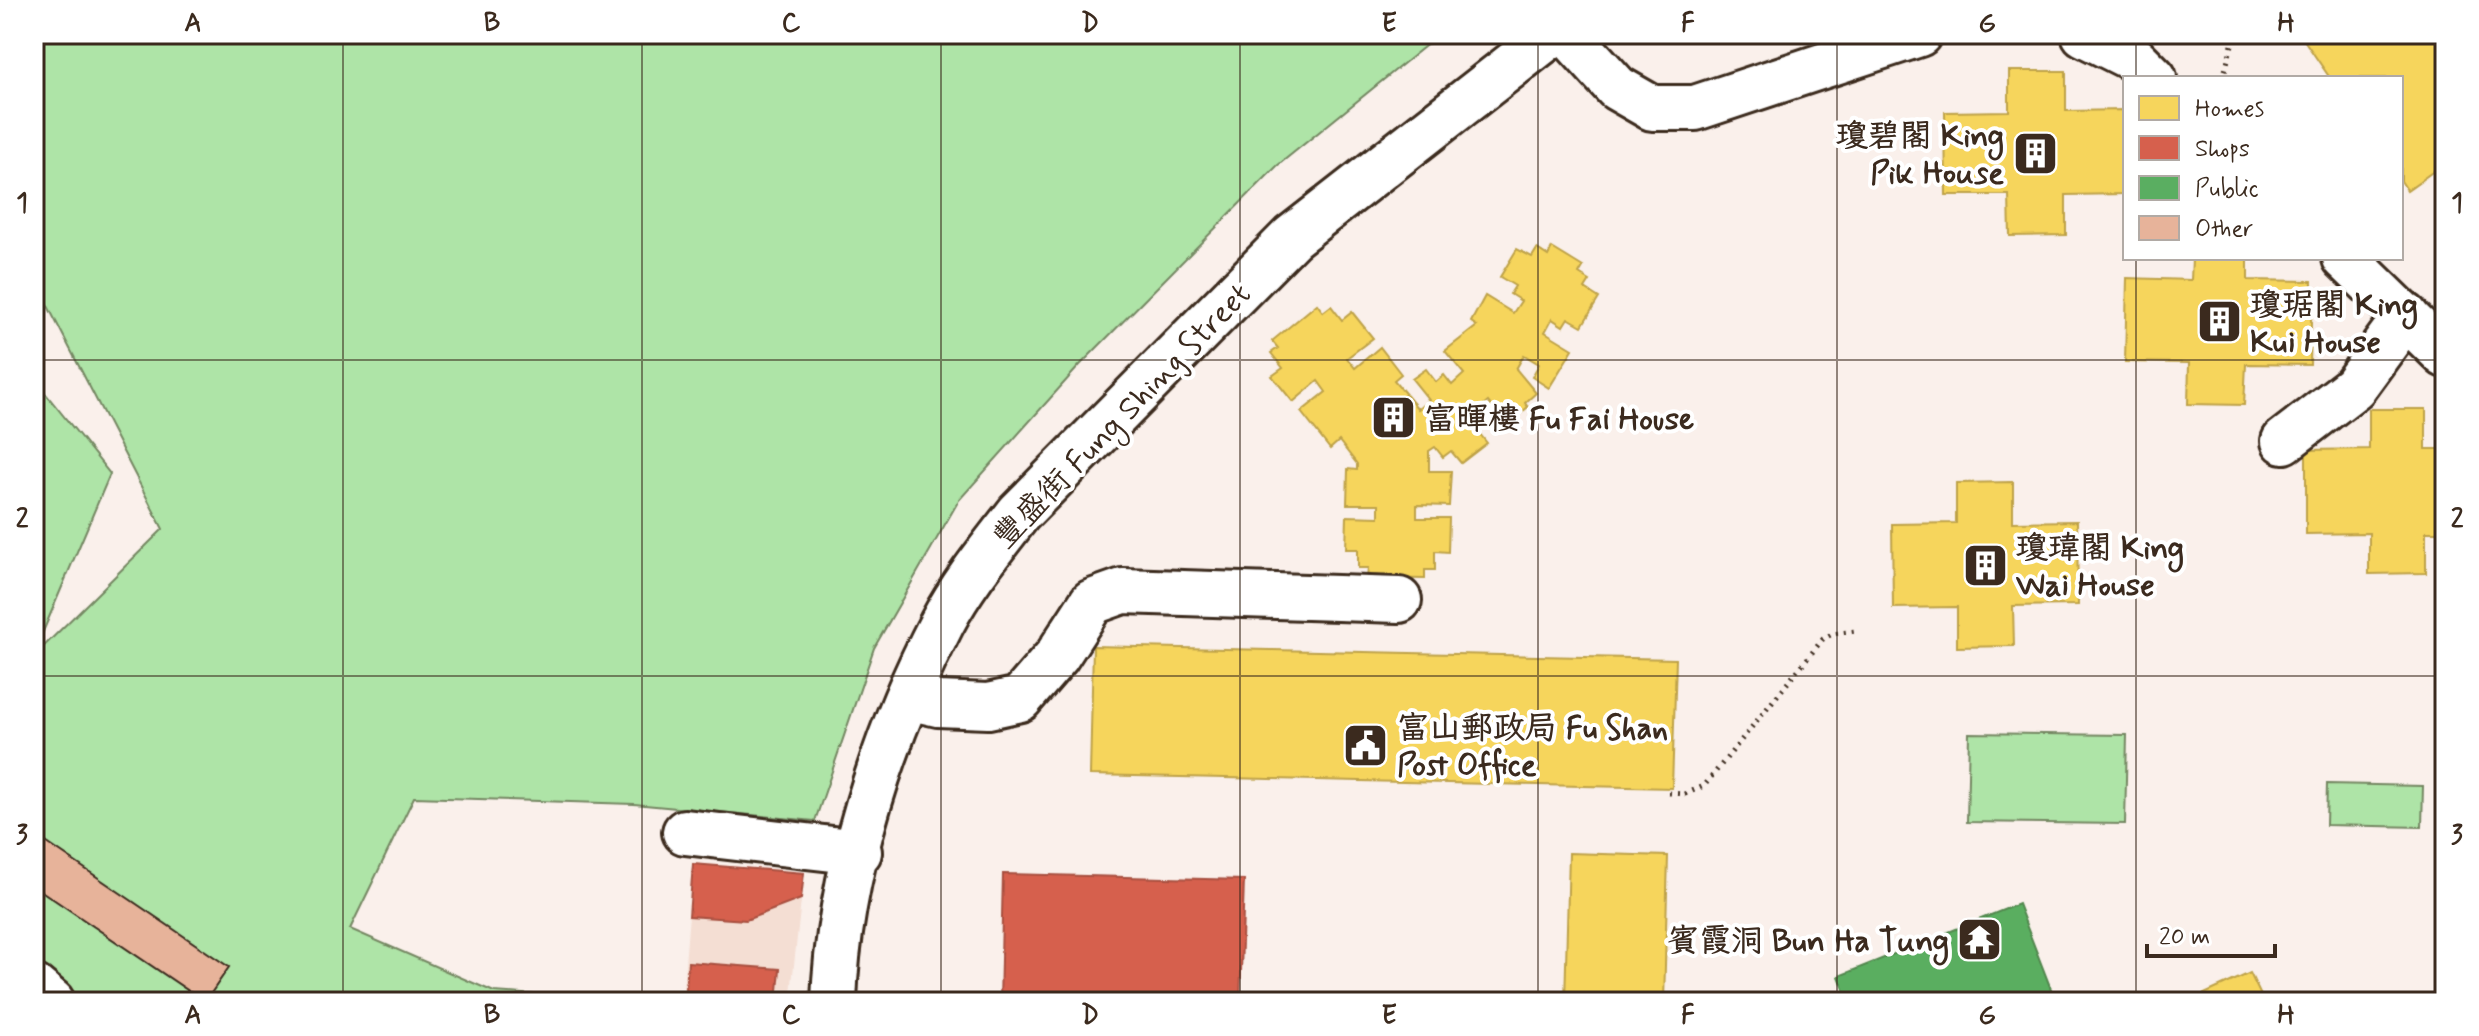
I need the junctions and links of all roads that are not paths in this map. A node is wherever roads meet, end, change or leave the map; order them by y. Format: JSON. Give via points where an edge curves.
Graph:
{"nodes":[{"id":1,"x":1552,"y":34,"type":"edge"},
{"id":2,"x":1568,"y":34,"type":"edge"},
{"id":3,"x":1919,"y":34,"type":"edge"},
{"id":4,"x":2107,"y":39,"type":"edge"},
{"id":5,"x":2152,"y":76,"type":"edge"},
{"id":6,"x":2347,"y":260,"type":"edge"},
{"id":7,"x":2406,"y":316,"type":"junction"},
{"id":8,"x":2445,"y":355,"type":"edge"},
{"id":9,"x":2284,"y":441,"type":"dead end"},
{"id":10,"x":1399,"y":600,"type":"dead end"},
{"id":11,"x":908,"y":697,"type":"junction"},
{"id":12,"x":685,"y":832,"type":"dead end"},
{"id":13,"x":859,"y":852,"type":"junction"},
{"id":14,"x":34,"y":987,"type":"edge"},
{"id":15,"x":52,"y":1002,"type":"edge"},
{"id":16,"x":834,"y":1002,"type":"edge"}],
"edges":[{"from":1,"to":11,"type":"street","name":"豐盛街 Fung Shing Street","via":[[1292,237],[1019,513],[943,622]]},
{"from":2,"to":3,"type":"street","via":[[1617,88],[1652,108],[1695,108]]},
{"from":4,"to":5,"type":"street"},
{"from":6,"to":7,"type":"street"},
{"from":7,"to":8,"type":"street"},
{"from":7,"to":9,"type":"street","via":[[2354,387]]},
{"from":10,"to":11,"type":"street","via":[[1123,591],[1092,602],[1057,656],[1020,699],[988,706]]},
{"from":11,"to":13,"type":"street","name":"豐盛街 Fung Shing Street","via":[[878,775]]},
{"from":12,"to":13,"type":"street"},
{"from":13,"to":16,"type":"street","name":"豐盛街 Fung Shing Street"},
{"from":14,"to":15,"type":"street"}]}
